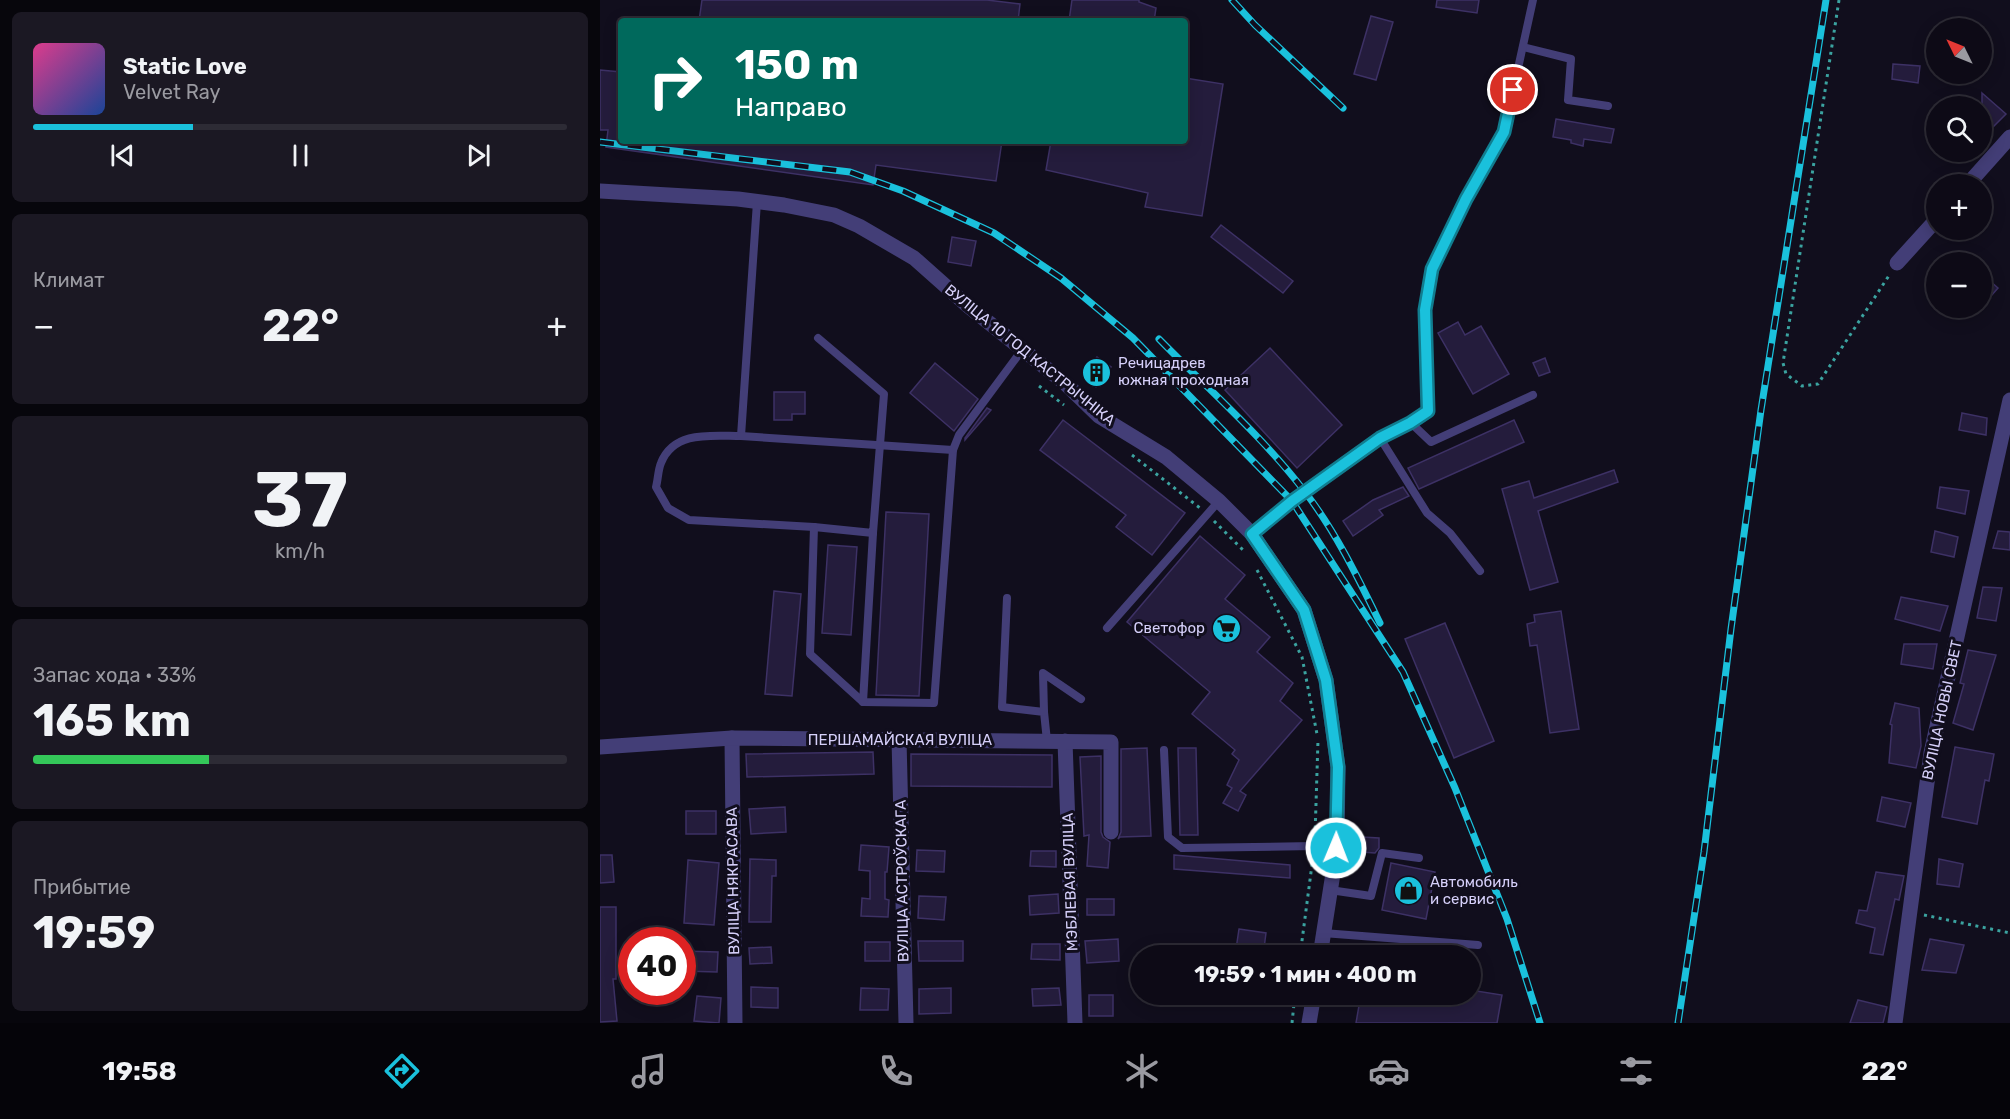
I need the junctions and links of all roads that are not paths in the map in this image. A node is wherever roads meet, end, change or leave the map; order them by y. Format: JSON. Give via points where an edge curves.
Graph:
{"nodes":[{"id":1,"x":1533,"y":0,"type":"edge"},
{"id":2,"x":1522,"y":47,"type":"junction"},
{"id":3,"x":1608,"y":106,"type":"dead end"},
{"id":4,"x":2010,"y":137,"type":"edge"},
{"id":5,"x":1977,"y":174,"type":"edge"},
{"id":6,"x":600,"y":191,"type":"edge"},
{"id":7,"x":757,"y":202,"type":"junction"},
{"id":8,"x":1926,"y":231,"type":"edge"},
{"id":9,"x":1897,"y":262,"type":"road end"},
{"id":10,"x":818,"y":338,"type":"dead end"},
{"id":11,"x":1022,"y":350,"type":"junction"},
{"id":12,"x":1533,"y":395,"type":"dead end"},
{"id":13,"x":2010,"y":400,"type":"edge"},
{"id":14,"x":1410,"y":423,"type":"junction"},
{"id":15,"x":741,"y":436,"type":"junction"},
{"id":16,"x":1380,"y":438,"type":"junction"},
{"id":17,"x":879,"y":445,"type":"junction"},
{"id":18,"x":953,"y":450,"type":"junction"},
{"id":19,"x":1219,"y":501,"type":"junction"},
{"id":20,"x":814,"y":527,"type":"junction"},
{"id":21,"x":873,"y":533,"type":"junction"},
{"id":22,"x":1252,"y":534,"type":"junction"},
{"id":23,"x":1480,"y":571,"type":"dead end"},
{"id":24,"x":1007,"y":598,"type":"dead end"},
{"id":25,"x":1107,"y":628,"type":"dead end"},
{"id":26,"x":1081,"y":699,"type":"dead end"},
{"id":27,"x":862,"y":702,"type":"junction"},
{"id":28,"x":1044,"y":712,"type":"junction"},
{"id":29,"x":732,"y":738,"type":"junction"},
{"id":30,"x":899,"y":740,"type":"junction"},
{"id":31,"x":1047,"y":741,"type":"junction"},
{"id":32,"x":1065,"y":741,"type":"junction"},
{"id":33,"x":600,"y":747,"type":"edge"},
{"id":34,"x":1164,"y":750,"type":"dead end"},
{"id":35,"x":1111,"y":832,"type":"dead end"},
{"id":36,"x":1336,"y":848,"type":"junction"},
{"id":37,"x":1419,"y":858,"type":"dead end"},
{"id":38,"x":1330,"y":890,"type":"junction"},
{"id":39,"x":1323,"y":933,"type":"junction"},
{"id":40,"x":1321,"y":945,"type":"edge"},
{"id":41,"x":1478,"y":945,"type":"dead end"},
{"id":42,"x":1312,"y":1005,"type":"edge"},
{"id":43,"x":735,"y":1023,"type":"edge"},
{"id":44,"x":906,"y":1023,"type":"edge"},
{"id":45,"x":1075,"y":1023,"type":"edge"},
{"id":46,"x":1310,"y":1023,"type":"edge"},
{"id":47,"x":1895,"y":1023,"type":"edge"}],
"edges":[{"from":1,"to":2,"type":"lane"},
{"from":2,"to":3,"type":"lane","via":[[1571,59],[1568,100]]},
{"from":2,"to":14,"type":"lane","via":[[1504,132],[1432,269],[1425,310],[1428,411]]},
{"from":4,"to":5,"type":"street"},
{"from":6,"to":7,"type":"street","name":"ВУЛІЦА 10 ГОД КАСТРЫЧНІКА"},
{"from":7,"to":11,"type":"street","name":"ВУЛІЦА 10 ГОД КАСТРЫЧНІКА","via":[[810,209],[859,226],[914,258]]},
{"from":7,"to":15,"type":"lane"},
{"from":8,"to":9,"type":"street"},
{"from":10,"to":17,"type":"lane","via":[[884,394]]},
{"from":11,"to":18,"type":"lane","via":[[959,435]]},
{"from":11,"to":19,"type":"street","name":"ВУЛІЦА 10 ГОД КАСТРЫЧНІКА","via":[[1099,416],[1166,457]]},
{"from":12,"to":14,"type":"lane","via":[[1431,442]]},
{"from":13,"to":47,"type":"street","name":"ВУЛІЦА НОВЫ СВЕТ","via":[[1931,753]]},
{"from":14,"to":16,"type":"lane"},
{"from":15,"to":17,"type":"lane"},
{"from":15,"to":20,"type":"lane","via":[[692,436],[672,445],[661,463],[656,487],[668,507],[690,520]]},
{"from":16,"to":22,"type":"lane"},
{"from":16,"to":23,"type":"lane","via":[[1427,513],[1450,533]]},
{"from":17,"to":18,"type":"lane"},
{"from":17,"to":21,"type":"lane"},
{"from":18,"to":27,"type":"lane","via":[[934,704]]},
{"from":19,"to":22,"type":"street","name":"ВУЛІЦА 10 ГОД КАСТРЫЧНІКА"},
{"from":19,"to":25,"type":"lane"},
{"from":20,"to":21,"type":"lane"},
{"from":20,"to":27,"type":"lane","via":[[810,654]]},
{"from":21,"to":27,"type":"lane"},
{"from":22,"to":36,"type":"street","name":"ВУЛІЦА 10 ГОД КАСТРЫЧНІКА","via":[[1304,610],[1326,680],[1338,767]]},
{"from":24,"to":28,"type":"lane","via":[[1002,707]]},
{"from":26,"to":28,"type":"lane","via":[[1043,673]]},
{"from":28,"to":31,"type":"lane"},
{"from":29,"to":30,"type":"street","name":"ПЕРШАМАЙСКАЯ ВУЛІЦА"},
{"from":29,"to":33,"type":"street","name":"ПЕРШАМАЙСКАЯ ВУЛІЦА"},
{"from":29,"to":43,"type":"street","name":"ВУЛІЦА НЯКРАСАВА"},
{"from":30,"to":31,"type":"street","name":"ПЕРШАМАЙСКАЯ ВУЛІЦА"},
{"from":30,"to":44,"type":"street","name":"ВУЛІЦА АСТРОЎСКАГА"},
{"from":31,"to":32,"type":"street","name":"ПЕРШАМАЙСКАЯ ВУЛІЦА"},
{"from":32,"to":35,"type":"street","name":"ПЕРШАМАЙСКАЯ ВУЛІЦА","via":[[1111,742]]},
{"from":32,"to":45,"type":"street","name":"МЭБЛЕВАЯ ВУЛІЦА"},
{"from":34,"to":36,"type":"lane","via":[[1168,837],[1182,848]]},
{"from":36,"to":38,"type":"street","name":"ВУЛІЦА 10 ГОД КАСТРЫЧНІКА"},
{"from":37,"to":38,"type":"lane","via":[[1382,853],[1371,896]]},
{"from":38,"to":39,"type":"street","name":"ВУЛІЦА 10 ГОД КАСТРЫЧНІКА"},
{"from":39,"to":40,"type":"street","name":"ВУЛІЦА 10 ГОД КАСТРЫЧНІКА"},
{"from":39,"to":41,"type":"lane"},
{"from":42,"to":46,"type":"street"}]}
